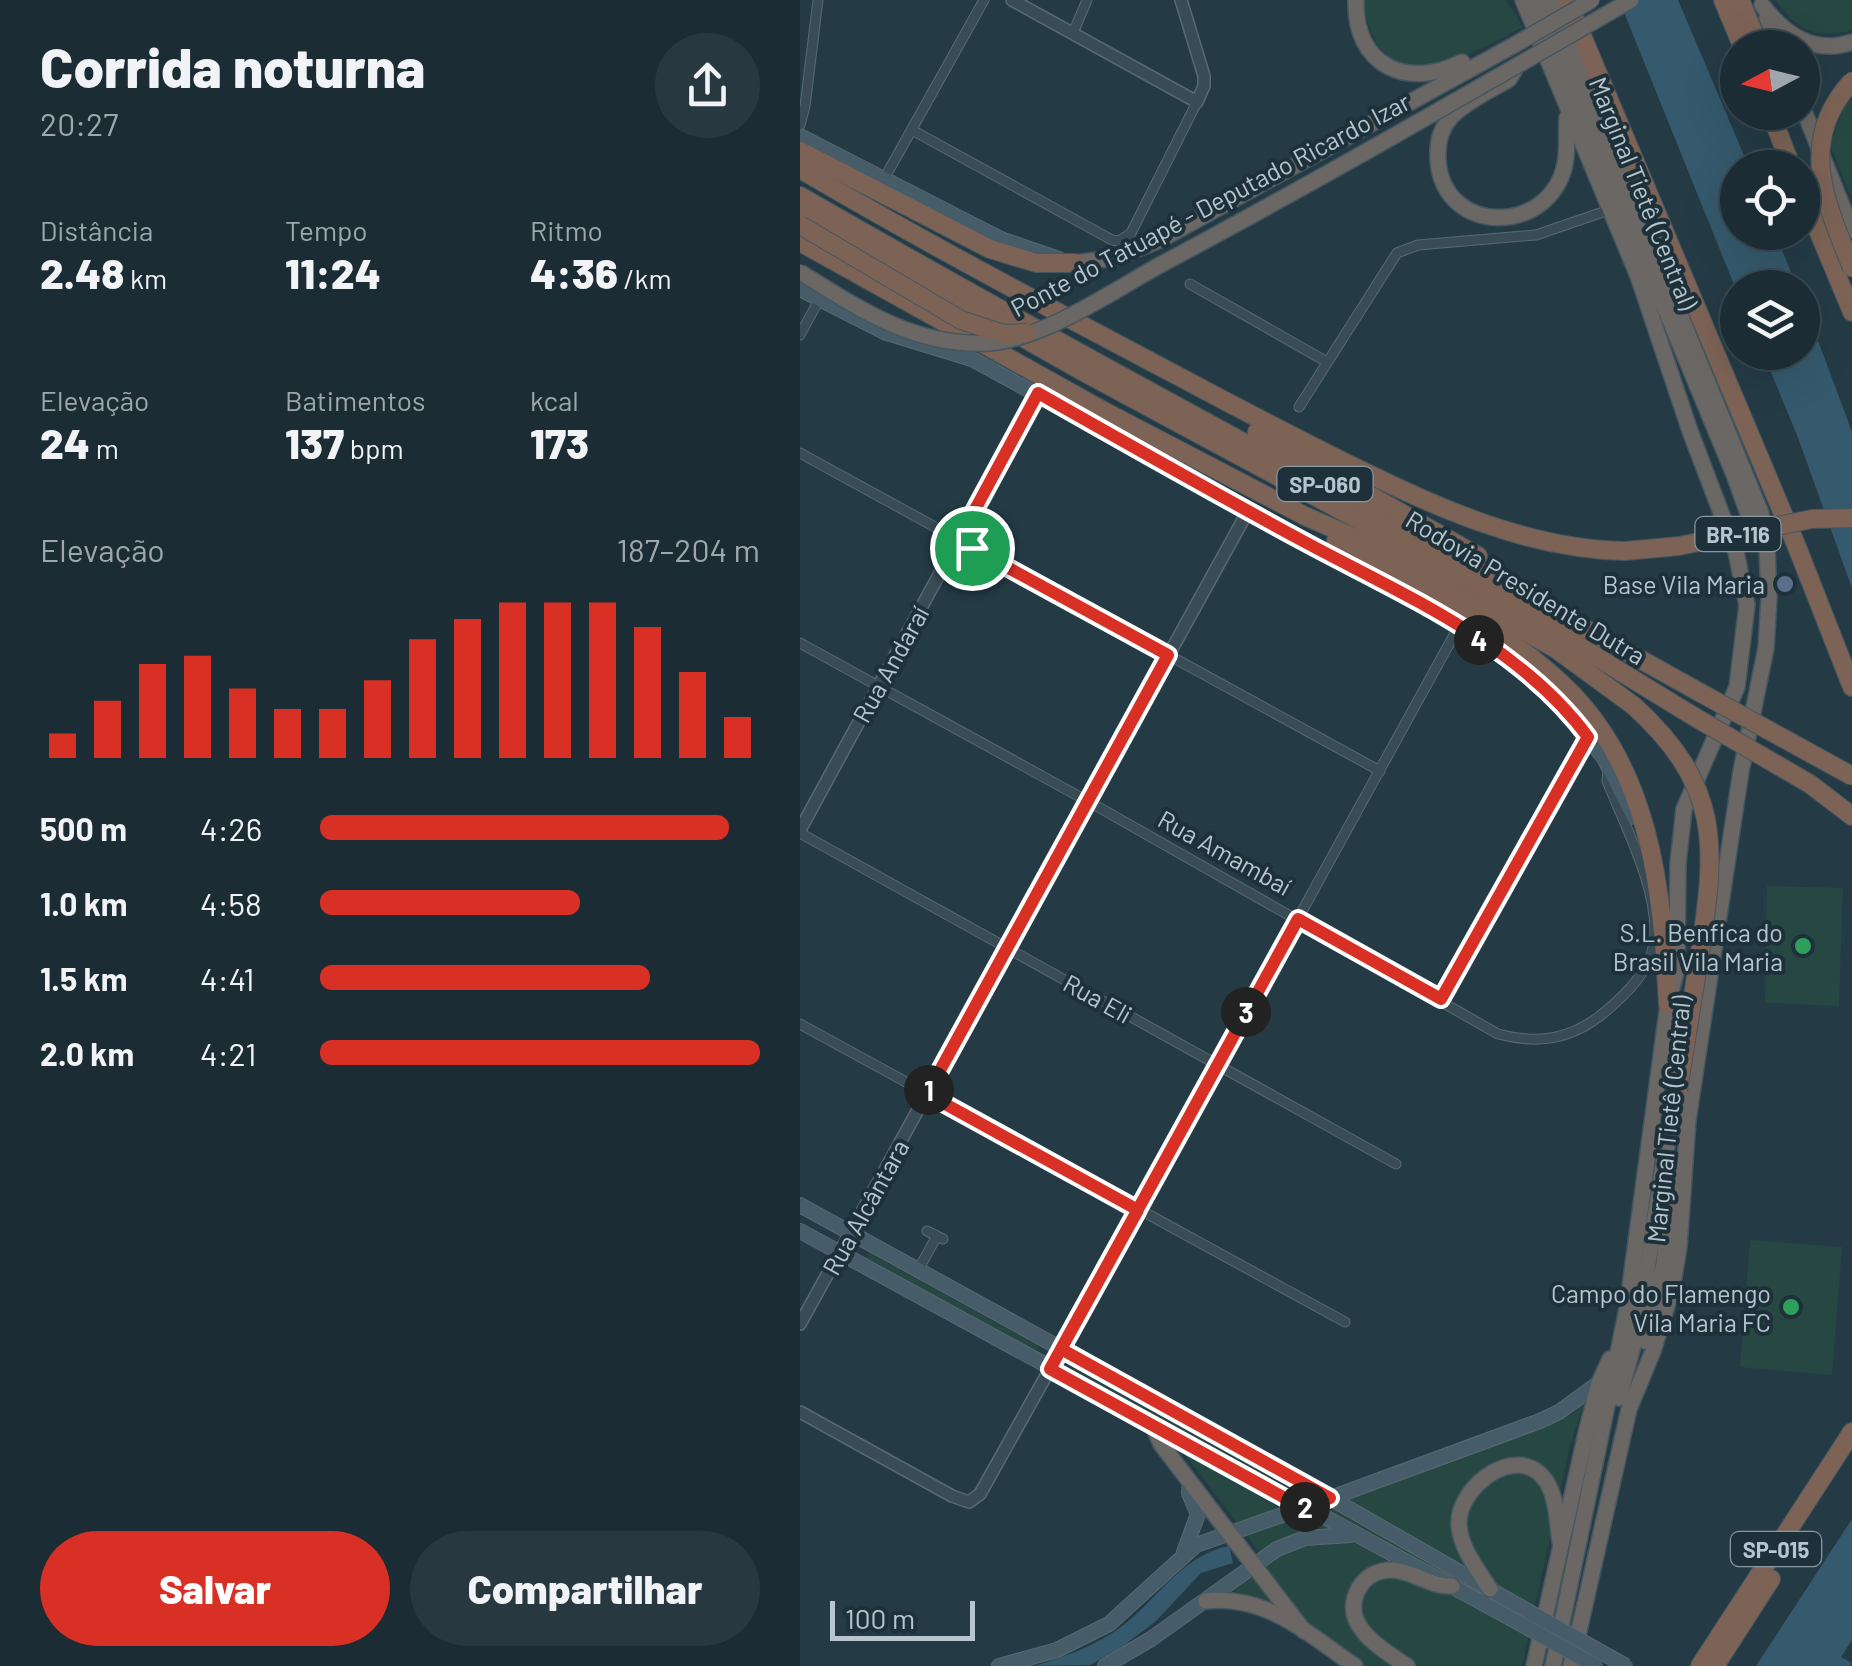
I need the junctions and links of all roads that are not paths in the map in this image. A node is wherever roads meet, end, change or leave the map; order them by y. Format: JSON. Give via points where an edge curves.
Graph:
{"nodes":[{"id":1,"x":818,"y":0,"type":"edge"},
{"id":2,"x":984,"y":0,"type":"edge"},
{"id":3,"x":1012,"y":0,"type":"edge"},
{"id":4,"x":1087,"y":0,"type":"edge"},
{"id":5,"x":1182,"y":0,"type":"edge"},
{"id":6,"x":1356,"y":0,"type":"edge"},
{"id":7,"x":1523,"y":0,"type":"edge"},
{"id":8,"x":1537,"y":0,"type":"edge"},
{"id":9,"x":1552,"y":0,"type":"edge"},
{"id":10,"x":1567,"y":0,"type":"edge"},
{"id":11,"x":1592,"y":0,"type":"edge"},
{"id":12,"x":1631,"y":0,"type":"edge"},
{"id":13,"x":1723,"y":0,"type":"edge"},
{"id":14,"x":1740,"y":0,"type":"edge"},
{"id":15,"x":1761,"y":3,"type":"edge"},
{"id":16,"x":1736,"y":30,"type":"edge"},
{"id":17,"x":1752,"y":30,"type":"edge"},
{"id":18,"x":1772,"y":30,"type":"edge"},
{"id":19,"x":1073,"y":33,"type":"junction"},
{"id":20,"x":1852,"y":42,"type":"edge"},
{"id":21,"x":1512,"y":46,"type":"junction"},
{"id":22,"x":1518,"y":65,"type":"junction"},
{"id":23,"x":1852,"y":82,"type":"edge"},
{"id":24,"x":1196,"y":102,"type":"junction"},
{"id":25,"x":1567,"y":109,"type":"junction"},
{"id":26,"x":800,"y":125,"type":"edge"},
{"id":27,"x":912,"y":130,"type":"junction"},
{"id":28,"x":1812,"y":130,"type":"edge"},
{"id":29,"x":800,"y":136,"type":"edge"},
{"id":30,"x":800,"y":151,"type":"edge"},
{"id":31,"x":800,"y":170,"type":"edge"},
{"id":32,"x":884,"y":179,"type":"junction"},
{"id":33,"x":800,"y":196,"type":"edge"},
{"id":34,"x":800,"y":210,"type":"edge"},
{"id":35,"x":1609,"y":210,"type":"junction"},
{"id":36,"x":800,"y":224,"type":"edge"},
{"id":37,"x":1852,"y":230,"type":"edge"},
{"id":38,"x":1820,"y":234,"type":"edge"},
{"id":39,"x":800,"y":242,"type":"edge"},
{"id":40,"x":1075,"y":263,"type":"junction"},
{"id":41,"x":1852,"y":268,"type":"edge"},
{"id":42,"x":1648,"y":271,"type":"junction"},
{"id":43,"x":800,"y":272,"type":"edge"},
{"id":44,"x":1190,"y":284,"type":"dead end"},
{"id":45,"x":800,"y":289,"type":"edge"},
{"id":46,"x":819,"y":300,"type":"junction"},
{"id":47,"x":1040,"y":303,"type":"junction"},
{"id":48,"x":1852,"y":312,"type":"edge"},
{"id":49,"x":1027,"y":333,"type":"junction"},
{"id":50,"x":800,"y":334,"type":"edge"},
{"id":51,"x":1327,"y":362,"type":"junction"},
{"id":52,"x":1038,"y":393,"type":"junction"},
{"id":53,"x":1299,"y":407,"type":"dead end"},
{"id":54,"x":800,"y":453,"type":"edge"},
{"id":55,"x":1708,"y":481,"type":"junction"},
{"id":56,"x":1248,"y":511,"type":"junction"},
{"id":57,"x":1755,"y":514,"type":"junction"},
{"id":58,"x":1305,"y":516,"type":"junction"},
{"id":59,"x":1852,"y":518,"type":"edge"},
{"id":60,"x":958,"y":541,"type":"junction"},
{"id":61,"x":1459,"y":626,"type":"junction"},
{"id":62,"x":1596,"y":633,"type":"junction"},
{"id":63,"x":800,"y":643,"type":"edge"},
{"id":64,"x":1168,"y":655,"type":"junction"},
{"id":65,"x":878,"y":686,"type":"junction"},
{"id":66,"x":1852,"y":687,"type":"edge"},
{"id":67,"x":1588,"y":737,"type":"junction"},
{"id":68,"x":1609,"y":767,"type":"junction"},
{"id":69,"x":1380,"y":770,"type":"junction"},
{"id":70,"x":1852,"y":776,"type":"edge"},
{"id":71,"x":1088,"y":801,"type":"junction"},
{"id":72,"x":1852,"y":816,"type":"edge"},
{"id":73,"x":800,"y":832,"type":"edge"},
{"id":74,"x":1660,"y":889,"type":"junction"},
{"id":75,"x":1298,"y":919,"type":"junction"},
{"id":76,"x":1008,"y":947,"type":"junction"},
{"id":77,"x":1441,"y":999,"type":"junction"},
{"id":78,"x":1668,"y":1004,"type":"junction"},
{"id":79,"x":800,"y":1024,"type":"edge"},
{"id":80,"x":1217,"y":1065,"type":"junction"},
{"id":81,"x":927,"y":1094,"type":"junction"},
{"id":82,"x":1677,"y":1096,"type":"junction"},
{"id":83,"x":1396,"y":1164,"type":"dead end"},
{"id":84,"x":800,"y":1205,"type":"edge"},
{"id":85,"x":1138,"y":1210,"type":"junction"},
{"id":86,"x":800,"y":1231,"type":"edge"},
{"id":87,"x":850,"y":1233,"type":"junction"},
{"id":88,"x":936,"y":1235,"type":"dead end"},
{"id":89,"x":840,"y":1253,"type":"junction"},
{"id":90,"x":918,"y":1270,"type":"junction"},
{"id":91,"x":1345,"y":1322,"type":"dead end"},
{"id":92,"x":800,"y":1324,"type":"edge"},
{"id":93,"x":1622,"y":1333,"type":"junction"},
{"id":94,"x":1061,"y":1349,"type":"junction"},
{"id":95,"x":1050,"y":1369,"type":"junction"},
{"id":96,"x":1600,"y":1384,"type":"junction"},
{"id":97,"x":1628,"y":1409,"type":"junction"},
{"id":98,"x":800,"y":1412,"type":"edge"},
{"id":99,"x":1154,"y":1426,"type":"junction"},
{"id":100,"x":1852,"y":1432,"type":"edge"},
{"id":101,"x":1852,"y":1452,"type":"edge"},
{"id":102,"x":1190,"y":1482,"type":"junction"},
{"id":103,"x":1330,"y":1498,"type":"junction"},
{"id":104,"x":1303,"y":1508,"type":"junction"},
{"id":105,"x":1584,"y":1520,"type":"junction"},
{"id":106,"x":1228,"y":1532,"type":"junction"},
{"id":107,"x":1356,"y":1536,"type":"junction"},
{"id":108,"x":1562,"y":1550,"type":"junction"},
{"id":109,"x":1182,"y":1554,"type":"junction"},
{"id":110,"x":1254,"y":1566,"type":"junction"},
{"id":111,"x":1452,"y":1586,"type":"junction"},
{"id":112,"x":1490,"y":1589,"type":"junction"},
{"id":113,"x":1206,"y":1601,"type":"junction"},
{"id":114,"x":1513,"y":1611,"type":"junction"},
{"id":115,"x":1304,"y":1631,"type":"junction"},
{"id":116,"x":1532,"y":1661,"type":"edge"},
{"id":117,"x":999,"y":1666,"type":"edge"},
{"id":118,"x":1106,"y":1666,"type":"edge"},
{"id":119,"x":1355,"y":1666,"type":"edge"},
{"id":120,"x":1407,"y":1666,"type":"edge"},
{"id":121,"x":1552,"y":1666,"type":"edge"},
{"id":122,"x":1571,"y":1666,"type":"edge"},
{"id":123,"x":1596,"y":1666,"type":"edge"},
{"id":124,"x":1626,"y":1666,"type":"edge"},
{"id":125,"x":1700,"y":1666,"type":"edge"},
{"id":126,"x":1715,"y":1666,"type":"edge"}],
"edges":[{"from":1,"to":26,"type":"street"},
{"from":2,"to":27,"type":"street"},
{"from":3,"to":19,"type":"street"},
{"from":4,"to":19,"type":"street"},
{"from":5,"to":24,"type":"street","via":[[1204,76]]},
{"from":6,"to":21,"type":"highway","via":[[1366,46],[1407,74],[1426,76],[1492,47]]},
{"from":7,"to":25,"type":"highway"},
{"from":8,"to":42,"type":"highway","name":"Marginal Tietê (Central)"},
{"from":9,"to":57,"type":"highway","name":"Marginal Tietê (Central)"},
{"from":10,"to":66,"type":"highway"},
{"from":11,"to":21,"type":"highway","name":"Ponte do Tatuapé - Deputado Ricardo Izar","bridge":true},
{"from":12,"to":22,"type":"highway","name":"Ponte do Tatuapé - Deputado Ricardo Izar","bridge":true},
{"from":13,"to":16,"type":"highway"},
{"from":14,"to":17,"type":"highway"},
{"from":15,"to":18,"type":"highway"},
{"from":15,"to":20,"type":"highway","via":[[1801,41],[1834,47]]},
{"from":19,"to":24,"type":"street"},
{"from":21,"to":40,"type":"highway","name":"Ponte do Tatuapé - Deputado Ricardo Izar","via":[[1160,240],[1114,258]]},
{"from":22,"to":25,"type":"highway","via":[[1451,117],[1440,135],[1439,172],[1459,204],[1489,218],[1541,204],[1566,160]]},
{"from":22,"to":49,"type":"highway","name":"Ponte do Tatuapé - Deputado Ricardo Izar","bridge":true},
{"from":23,"to":41,"type":"highway","bridge":true,"via":[[1829,114],[1819,154],[1825,199]]},
{"from":24,"to":27,"type":"street","via":[[1131,232],[1119,241]]},
{"from":25,"to":35,"type":"highway"},
{"from":27,"to":32,"type":"street"},
{"from":28,"to":37,"type":"highway"},
{"from":29,"to":32,"type":"main road"},
{"from":30,"to":40,"type":"highway","via":[[990,250]]},
{"from":31,"to":47,"type":"highway","name":"Rodovia Presidente Dutra"},
{"from":32,"to":40,"type":"main road","via":[[1000,239]]},
{"from":33,"to":62,"type":"highway","name":"Rodovia Presidente Dutra","number":"SP-060"},
{"from":34,"to":72,"type":"highway","name":"Rodovia Presidente Dutra","number":"SP-060","bridge":true,"via":[[1476,583],[1810,784]]},
{"from":35,"to":51,"type":"street","via":[[1536,234],[1406,248],[1390,262]]},
{"from":35,"to":55,"type":"highway"},
{"from":36,"to":49,"type":"highway","bridge":true,"via":[[961,320],[1004,334]]},
{"from":38,"to":48,"type":"highway"},
{"from":39,"to":58,"type":"highway","number":"SP-060"},
{"from":42,"to":55,"type":"highway"},
{"from":42,"to":57,"type":"highway","name":"Marginal Tietê (Central)"},
{"from":43,"to":49,"type":"highway","name":"Ponte do Tatuapé - Deputado Ricardo Izar","bridge":true,"via":[[918,336],[981,343]]},
{"from":44,"to":51,"type":"street"},
{"from":45,"to":46,"type":"main road","name":"Rua Amambaí"},
{"from":46,"to":50,"type":"street"},
{"from":46,"to":52,"type":"main road","name":"Rua Amambaí","via":[[898,337],[972,359]]},
{"from":47,"to":59,"type":"highway","name":"Rodovia Presidente Dutra","number":"BR-116","bridge":true,"via":[[1433,504],[1529,538],[1624,551]]},
{"from":47,"to":62,"type":"highway","via":[[1082,334],[1432,527]]},
{"from":51,"to":53,"type":"street"},
{"from":52,"to":56,"type":"main road","name":"Rua Amambaí"},
{"from":52,"to":60,"type":"street","name":"Rua Andaraí"},
{"from":54,"to":60,"type":"street"},
{"from":55,"to":78,"type":"highway","via":[[1736,552],[1747,625],[1737,688],[1684,809],[1678,968]]},
{"from":56,"to":61,"type":"main road","name":"Rua Amambaí"},
{"from":56,"to":64,"type":"street","name":"Rua Alcântara"},
{"from":57,"to":97,"type":"highway","name":"Marginal Tietê (Central)","via":[[1767,548],[1766,648],[1690,1102],[1674,1275]]},
{"from":58,"to":74,"type":"highway","via":[[1471,618],[1563,684],[1622,765]]},
{"from":58,"to":82,"type":"highway","bridge":true,"via":[[1378,548],[1556,649],[1634,706],[1682,756],[1704,806],[1711,844]]},
{"from":60,"to":64,"type":"street"},
{"from":60,"to":65,"type":"street","name":"Rua Andaraí"},
{"from":61,"to":67,"type":"main road","name":"Rua Amambaí","via":[[1534,678]]},
{"from":61,"to":69,"type":"street"},
{"from":62,"to":70,"type":"highway","name":"Rodovia Presidente Dutra","number":"SP-060","bridge":true},
{"from":63,"to":65,"type":"street","name":"Rua Amambaí"},
{"from":64,"to":69,"type":"street"},
{"from":64,"to":71,"type":"street","name":"Rua Alcântara"},
{"from":65,"to":71,"type":"street","name":"Rua Amambaí"},
{"from":65,"to":73,"type":"street","name":"Rua Andaraí"},
{"from":67,"to":68,"type":"main road","name":"Rua Amambaí"},
{"from":67,"to":77,"type":"street"},
{"from":68,"to":74,"type":"main road","name":"Rua Amambaí"},
{"from":68,"to":77,"type":"street","name":"Rua Amambaí","via":[[1654,922],[1650,956],[1635,982],[1589,1025],[1544,1040],[1498,1034]]},
{"from":69,"to":75,"type":"street"},
{"from":71,"to":75,"type":"street","name":"Rua Amambaí"},
{"from":71,"to":76,"type":"street","name":"Rua Alcântara"},
{"from":73,"to":76,"type":"street","name":"Rua Eli"},
{"from":74,"to":78,"type":"highway"},
{"from":75,"to":77,"type":"street","name":"Rua Amambaí"},
{"from":75,"to":80,"type":"street"},
{"from":76,"to":80,"type":"street","name":"Rua Eli"},
{"from":76,"to":81,"type":"street","name":"Rua Alcântara"},
{"from":78,"to":93,"type":"highway"},
{"from":79,"to":81,"type":"street"},
{"from":80,"to":83,"type":"street","name":"Rua Eli"},
{"from":80,"to":85,"type":"street"},
{"from":81,"to":85,"type":"street"},
{"from":81,"to":87,"type":"street","name":"Rua Alcântara"},
{"from":82,"to":97,"type":"highway","via":[[1664,1264]]},
{"from":82,"to":105,"type":"highway","via":[[1638,1328]]},
{"from":84,"to":87,"type":"main road"},
{"from":85,"to":91,"type":"street"},
{"from":85,"to":94,"type":"street"},
{"from":86,"to":89,"type":"main road"},
{"from":87,"to":89,"type":"street","name":"Rua Alcântara"},
{"from":87,"to":90,"type":"main road"},
{"from":88,"to":90,"type":"street"},
{"from":89,"to":92,"type":"street","name":"Rua Alcântara"},
{"from":89,"to":95,"type":"main road"},
{"from":90,"to":94,"type":"main road"},
{"from":93,"to":96,"type":"highway"},
{"from":93,"to":105,"type":"highway"},
{"from":94,"to":95,"type":"street"},
{"from":94,"to":103,"type":"main road"},
{"from":95,"to":98,"type":"street","via":[[980,1494],[969,1502]]},
{"from":95,"to":99,"type":"main road"},
{"from":96,"to":103,"type":"main road","via":[[1540,1421]]},
{"from":96,"to":108,"type":"highway"},
{"from":97,"to":122,"type":"highway","name":"Marginal Tietê (Central)"},
{"from":99,"to":102,"type":"highway"},
{"from":99,"to":104,"type":"main road"},
{"from":100,"to":125,"type":"highway","number":"SP-015"},
{"from":101,"to":126,"type":"highway","number":"SP-015"},
{"from":102,"to":106,"type":"highway"},
{"from":102,"to":109,"type":"main road","via":[[1198,1514]]},
{"from":103,"to":104,"type":"main road"},
{"from":103,"to":112,"type":"main road"},
{"from":104,"to":106,"type":"main road"},
{"from":104,"to":107,"type":"main road"},
{"from":105,"to":121,"type":"highway"},
{"from":106,"to":109,"type":"main road"},
{"from":106,"to":110,"type":"highway"},
{"from":107,"to":110,"type":"main road","via":[[1304,1538]]},
{"from":107,"to":111,"type":"main road"},
{"from":108,"to":112,"type":"highway","via":[[1553,1499],[1540,1474],[1518,1465],[1488,1475],[1463,1502],[1459,1521]]},
{"from":108,"to":116,"type":"highway"},
{"from":109,"to":117,"type":"main road","via":[[1110,1624],[1057,1650]]},
{"from":110,"to":113,"type":"main road"},
{"from":110,"to":115,"type":"highway"},
{"from":111,"to":114,"type":"main road"},
{"from":111,"to":120,"type":"highway","via":[[1387,1570],[1358,1590],[1358,1625]]},
{"from":112,"to":114,"type":"main road"},
{"from":113,"to":115,"type":"highway","via":[[1252,1602]]},
{"from":113,"to":118,"type":"main road"},
{"from":114,"to":123,"type":"main road","bridge":true},
{"from":114,"to":124,"type":"main road","bridge":true},
{"from":115,"to":119,"type":"highway"}]}
